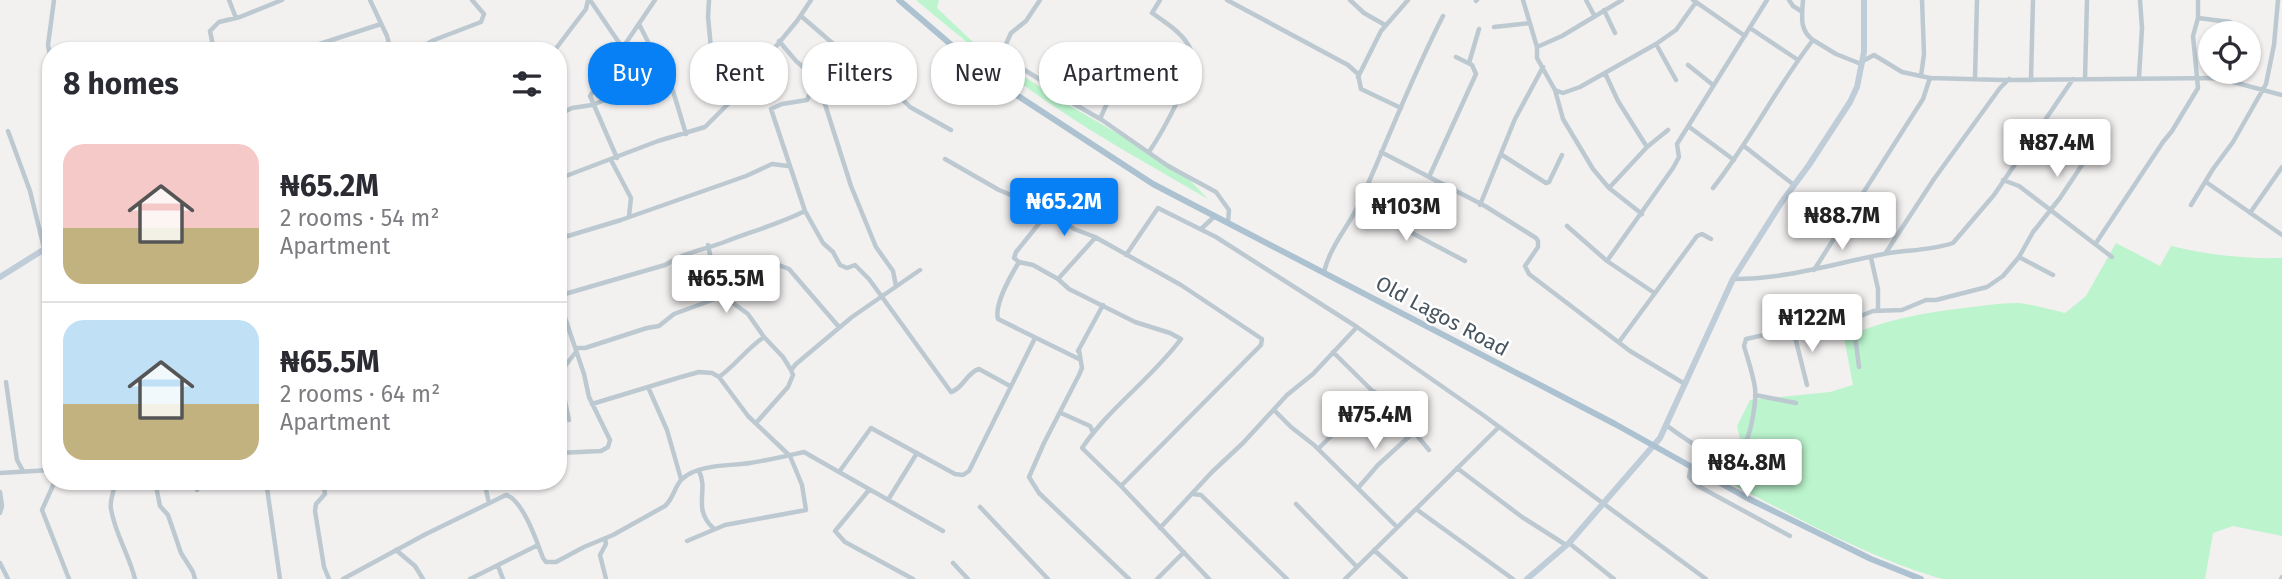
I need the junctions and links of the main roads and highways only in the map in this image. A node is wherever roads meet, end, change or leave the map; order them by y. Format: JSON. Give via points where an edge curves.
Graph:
{"nodes":[{"id":1,"x":899,"y":0,"type":"edge"},
{"id":2,"x":1921,"y":579,"type":"edge"}],
"edges":[{"from":1,"to":2,"type":"main road","name":"Old Lagos Road","via":[[962,54],[1051,119],[1153,184],[1749,499]]}]}
